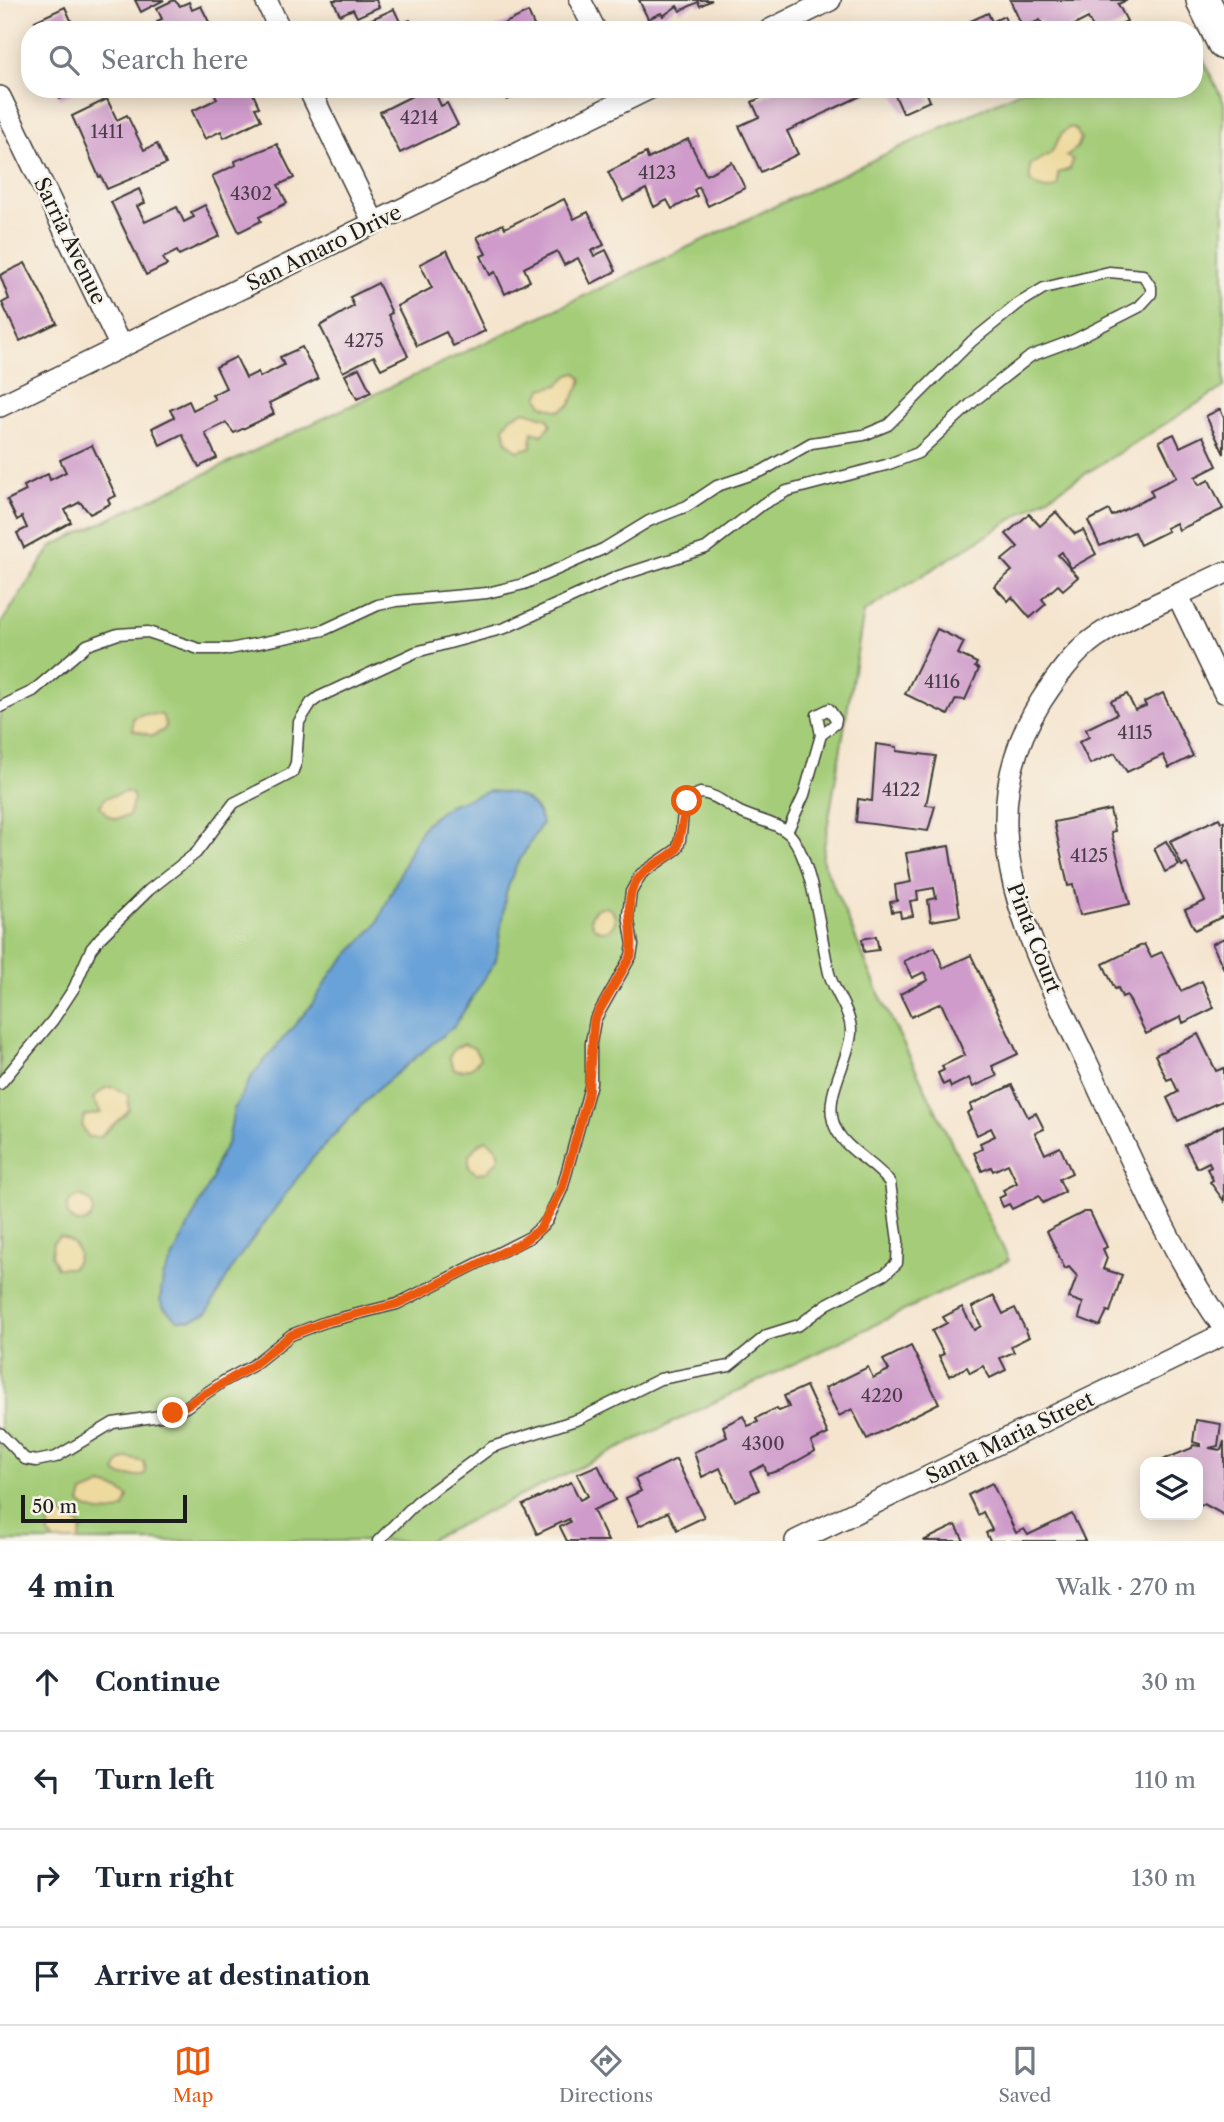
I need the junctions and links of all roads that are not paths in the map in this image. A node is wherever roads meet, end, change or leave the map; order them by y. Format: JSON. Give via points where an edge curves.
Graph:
{"nodes":[{"id":1,"x":266,"y":0,"type":"edge"},
{"id":2,"x":580,"y":0,"type":"edge"},
{"id":3,"x":830,"y":0,"type":"edge"},
{"id":4,"x":1203,"y":0,"type":"edge"},
{"id":5,"x":276,"y":21,"type":"edge"},
{"id":6,"x":590,"y":21,"type":"edge"},
{"id":7,"x":787,"y":21,"type":"edge"},
{"id":8,"x":1224,"y":43,"type":"edge"},
{"id":9,"x":0,"y":97,"type":"edge"},
{"id":10,"x":313,"y":98,"type":"edge"},
{"id":11,"x":618,"y":98,"type":"edge"},
{"id":12,"x":373,"y":223,"type":"junction"},
{"id":13,"x":121,"y":347,"type":"junction"},
{"id":14,"x":0,"y":406,"type":"edge"},
{"id":15,"x":1224,"y":573,"type":"edge"},
{"id":16,"x":1178,"y":596,"type":"junction"},
{"id":17,"x":1224,"y":692,"type":"edge"},
{"id":18,"x":0,"y":708,"type":"edge"},
{"id":19,"x":821,"y":735,"type":"dead end"},
{"id":20,"x":788,"y":832,"type":"junction"},
{"id":21,"x":0,"y":1084,"type":"edge"},
{"id":22,"x":1224,"y":1328,"type":"edge"},
{"id":23,"x":1224,"y":1334,"type":"edge"},
{"id":24,"x":0,"y":1433,"type":"edge"},
{"id":25,"x":377,"y":1541,"type":"edge"},
{"id":26,"x":796,"y":1541,"type":"edge"}],
"edges":[{"from":1,"to":5,"type":"street"},
{"from":2,"to":6,"type":"street"},
{"from":3,"to":7,"type":"street"},
{"from":4,"to":8,"type":"main road"},
{"from":9,"to":13,"type":"street","name":"Sarria Avenue"},
{"from":10,"to":12,"type":"street"},
{"from":11,"to":12,"type":"street","name":"San Amaro Drive"},
{"from":12,"to":13,"type":"street","name":"San Amaro Drive"},
{"from":13,"to":14,"type":"street","name":"San Amaro Drive"},
{"from":15,"to":16,"type":"street","name":"Pinta Court"},
{"from":16,"to":17,"type":"street"},
{"from":16,"to":22,"type":"street","name":"Pinta Court","via":[[1097,637],[1077,653],[1045,694],[1016,755],[1007,799],[1006,842],[1012,885],[1039,960],[1162,1223]]},
{"from":18,"to":21,"type":"lane","via":[[33,691],[87,645],[118,634],[148,632],[200,649],[230,649],[324,630],[396,601],[487,593],[524,584],[603,549],[717,486],[762,471],[811,443],[864,435],[888,425],[972,341],[1044,288],[1094,274],[1124,272],[1143,275],[1151,287],[1151,294],[1139,307],[1031,356],[918,453],[787,491],[706,548],[619,576],[505,628],[424,649],[311,703],[299,722],[292,773],[234,803],[196,853],[101,937],[64,1005]]},
{"from":19,"to":20,"type":"lane"},
{"from":20,"to":24,"type":"lane","via":[[708,793],[687,801],[677,849],[641,874],[631,892],[631,956],[594,1020],[591,1083],[562,1189],[547,1221],[530,1237],[397,1304],[291,1335],[252,1366],[186,1407],[113,1423],[56,1457],[25,1459]]},
{"from":20,"to":25,"type":"lane","via":[[801,852],[830,976],[850,1023],[832,1120],[853,1150],[890,1183],[897,1263],[799,1325],[767,1335],[729,1366],[660,1379],[579,1419],[492,1447],[417,1502]]},
{"from":23,"to":26,"type":"street","name":"Santa Maria Street"}]}
